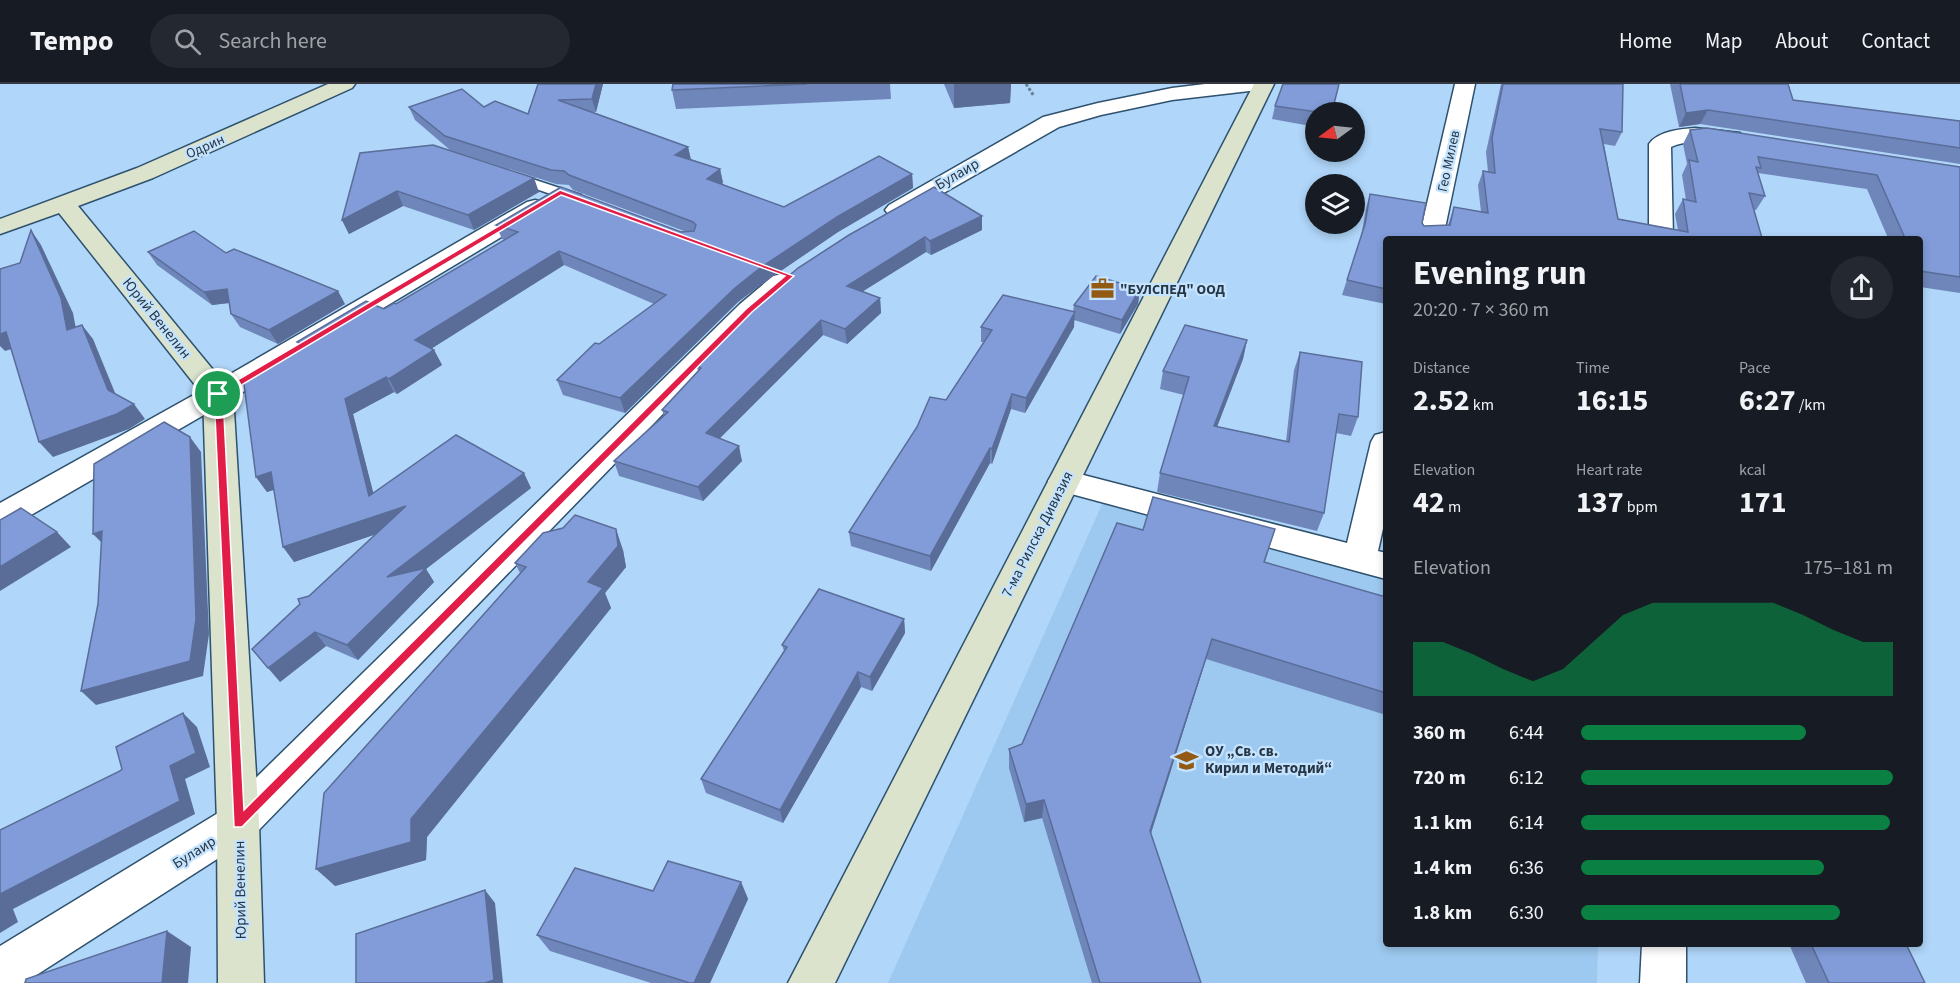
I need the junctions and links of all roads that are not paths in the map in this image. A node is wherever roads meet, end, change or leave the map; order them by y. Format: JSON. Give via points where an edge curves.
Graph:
{"nodes":[{"id":1,"x":345,"y":84,"type":"edge"},
{"id":2,"x":1258,"y":84,"type":"edge"},
{"id":3,"x":1264,"y":84,"type":"edge"},
{"id":4,"x":1465,"y":84,"type":"edge"},
{"id":5,"x":1747,"y":140,"type":"edge"},
{"id":6,"x":504,"y":174,"type":"edge"},
{"id":7,"x":560,"y":192,"type":"junction"},
{"id":8,"x":64,"y":204,"type":"junction"},
{"id":9,"x":592,"y":204,"type":"edge"},
{"id":10,"x":869,"y":226,"type":"edge"},
{"id":11,"x":0,"y":227,"type":"edge"},
{"id":12,"x":1431,"y":236,"type":"edge"},
{"id":13,"x":1661,"y":236,"type":"edge"},
{"id":14,"x":810,"y":262,"type":"edge"},
{"id":15,"x":218,"y":394,"type":"junction"},
{"id":16,"x":1383,"y":470,"type":"edge"},
{"id":17,"x":1064,"y":481,"type":"junction"},
{"id":18,"x":0,"y":518,"type":"edge"},
{"id":19,"x":1373,"y":562,"type":"edge"},
{"id":20,"x":238,"y":823,"type":"junction"},
{"id":21,"x":1664,"y":947,"type":"edge"},
{"id":22,"x":0,"y":972,"type":"edge"},
{"id":23,"x":242,"y":983,"type":"edge"},
{"id":24,"x":811,"y":983,"type":"edge"},
{"id":25,"x":1664,"y":983,"type":"edge"}],
"edges":[{"from":1,"to":8,"type":"street","name":"Одрин","via":[[145,173]]},
{"from":2,"to":10,"type":"street","name":"Булаир","via":[[1172,94],[1051,122]]},
{"from":3,"to":17,"type":"street","name":"7-ма Рилска Дивизия"},
{"from":4,"to":12,"type":"street","name":"Гео Милев"},
{"from":5,"to":13,"type":"street","via":[[1700,133],[1676,136],[1660,144]]},
{"from":6,"to":7,"type":"lane"},
{"from":7,"to":9,"type":"lane"},
{"from":7,"to":15,"type":"street"},
{"from":8,"to":11,"type":"street","name":"Одрин"},
{"from":8,"to":15,"type":"street","name":"Юрий Венелин"},
{"from":14,"to":20,"type":"street","name":"Булаир","via":[[749,310]]},
{"from":15,"to":18,"type":"street"},
{"from":15,"to":20,"type":"street","name":"Юрий Венелин"},
{"from":16,"to":19,"type":"street"},
{"from":17,"to":19,"type":"street"},
{"from":17,"to":24,"type":"street","name":"7-ма Рилска Дивизия"},
{"from":20,"to":22,"type":"street","name":"Булаир"},
{"from":20,"to":23,"type":"street","name":"Юрий Венелин"},
{"from":21,"to":25,"type":"street"}]}
